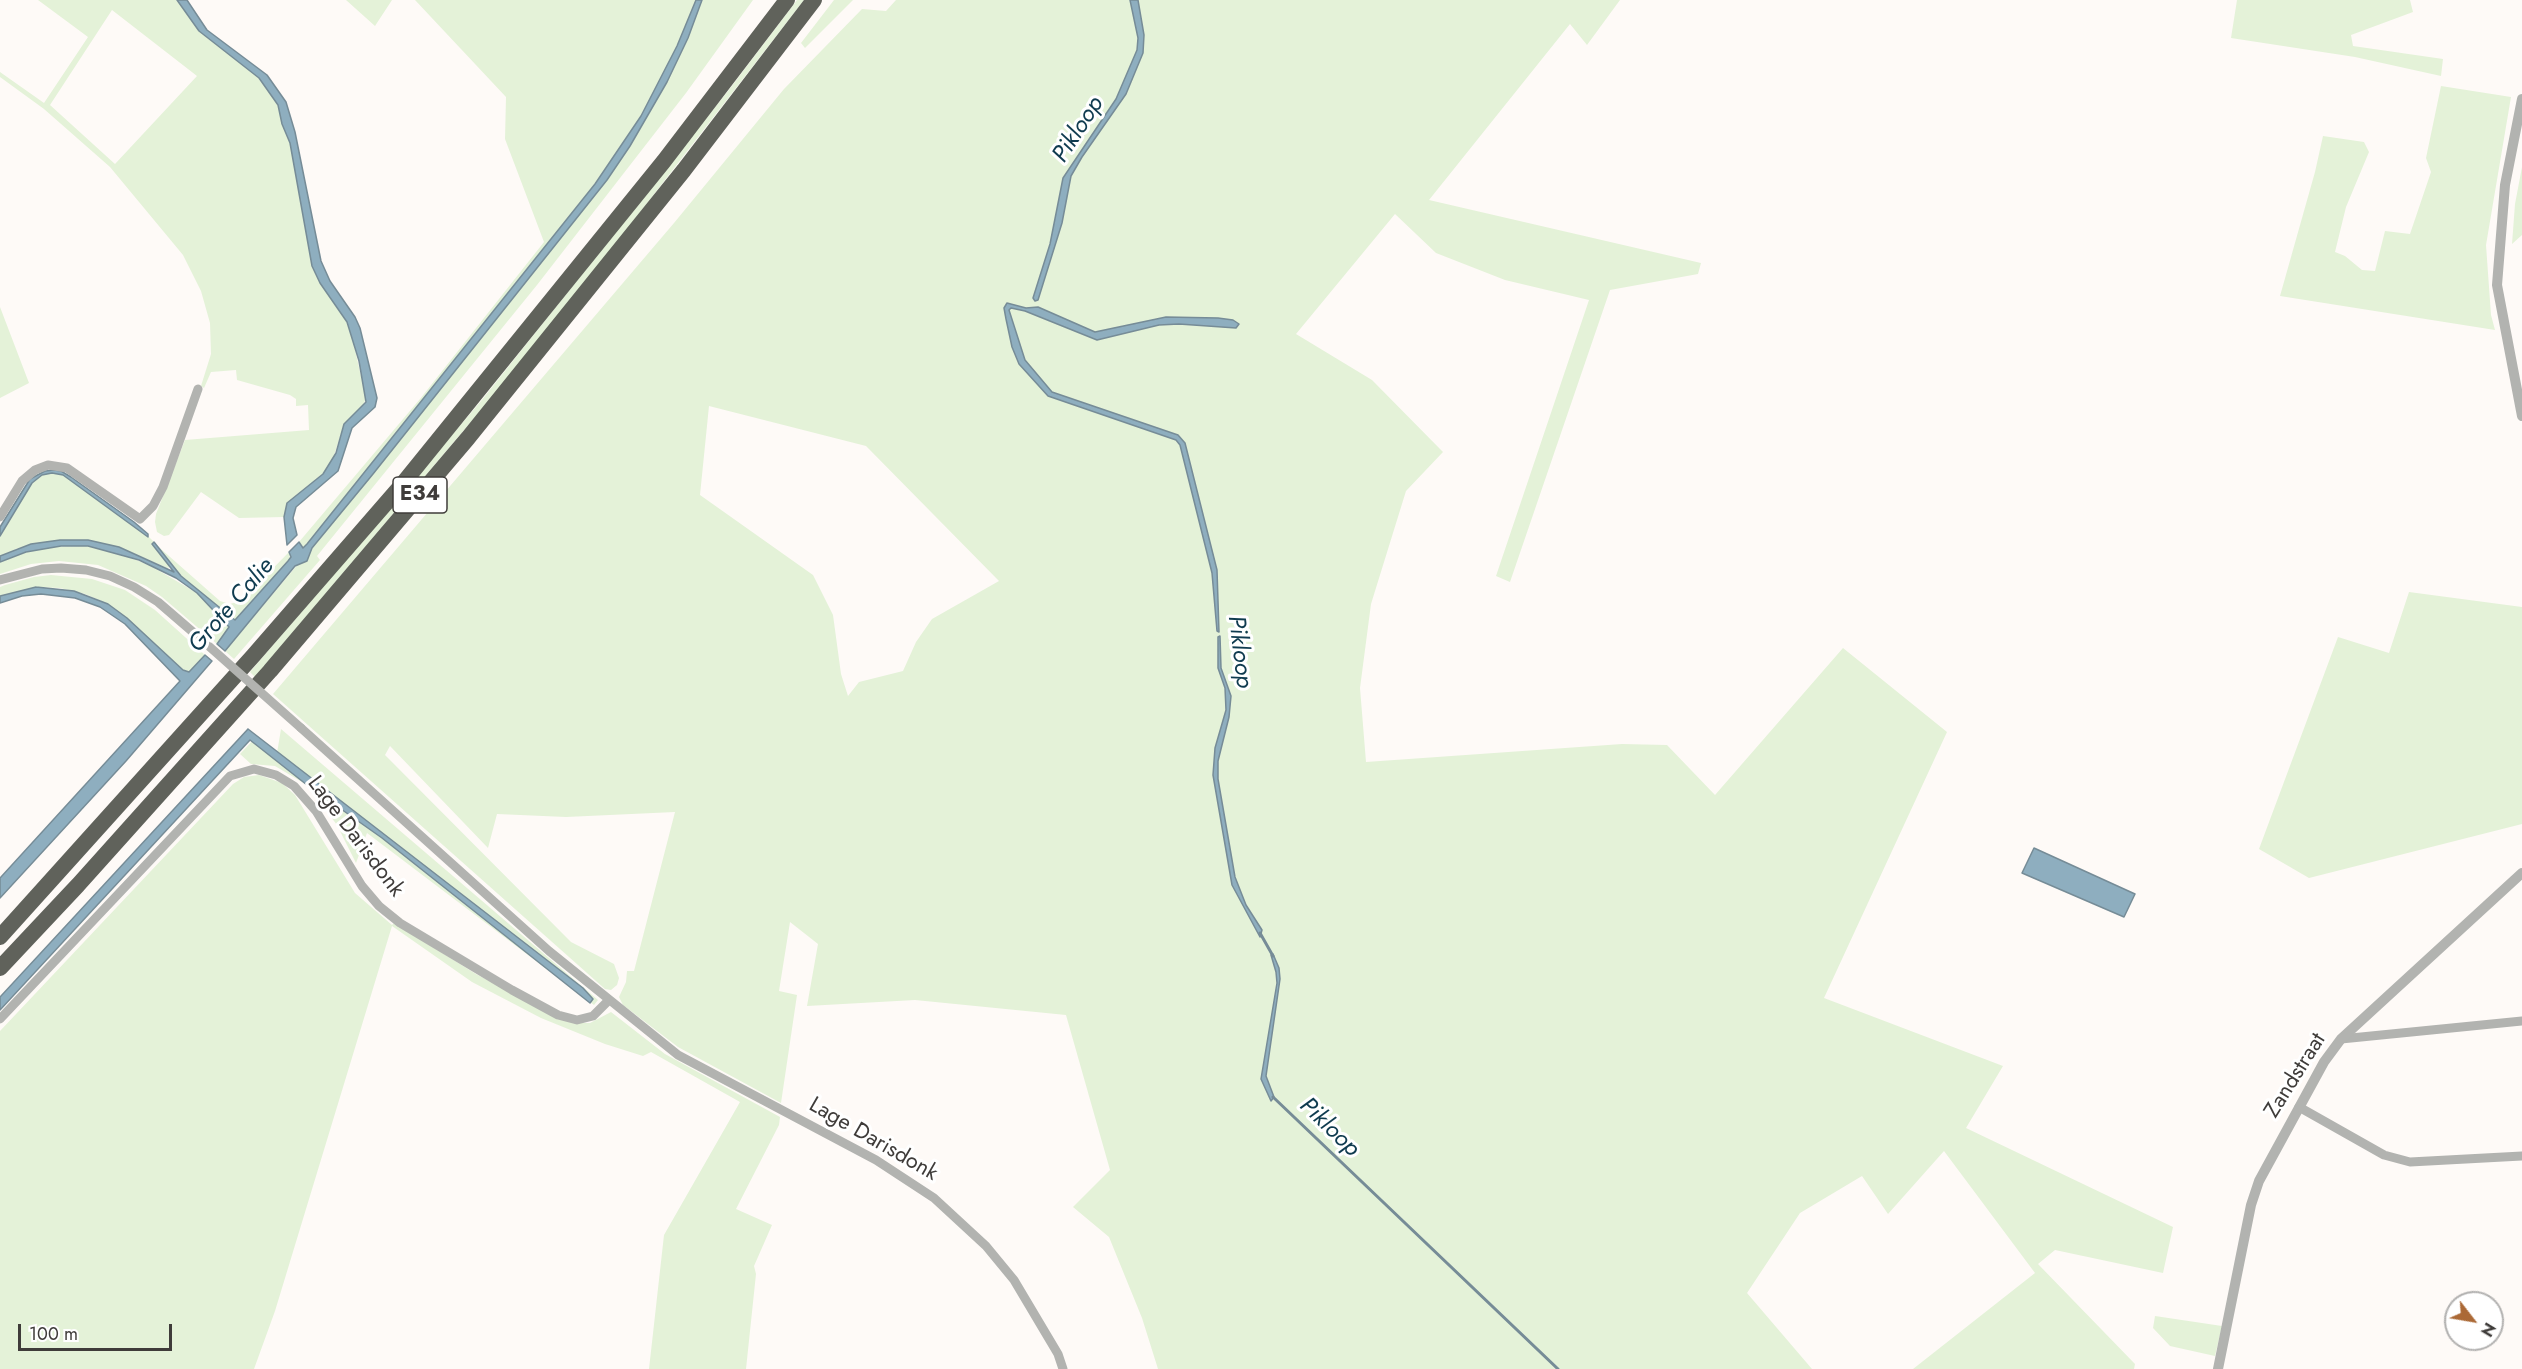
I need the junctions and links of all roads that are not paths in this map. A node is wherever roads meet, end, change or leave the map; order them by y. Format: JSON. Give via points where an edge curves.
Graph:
{"nodes":[{"id":1,"x":787,"y":0,"type":"edge"},
{"id":2,"x":814,"y":0,"type":"edge"},
{"id":3,"x":2522,"y":99,"type":"edge"},
{"id":4,"x":198,"y":389,"type":"dead end"},
{"id":5,"x":2522,"y":416,"type":"edge"},
{"id":6,"x":0,"y":517,"type":"edge"},
{"id":7,"x":0,"y":580,"type":"edge"},
{"id":8,"x":2522,"y":873,"type":"edge"},
{"id":9,"x":0,"y":937,"type":"edge"},
{"id":10,"x":0,"y":968,"type":"edge"},
{"id":11,"x":608,"y":1001,"type":"junction"},
{"id":12,"x":0,"y":1019,"type":"edge"},
{"id":13,"x":2522,"y":1021,"type":"edge"},
{"id":14,"x":2340,"y":1039,"type":"junction"},
{"id":15,"x":2299,"y":1107,"type":"junction"},
{"id":16,"x":2522,"y":1156,"type":"edge"},
{"id":17,"x":1064,"y":1369,"type":"edge"},
{"id":18,"x":2218,"y":1369,"type":"edge"}],
"edges":[{"from":1,"to":9,"type":"highway","number":"E34","via":[[657,171],[400,488]]},
{"from":2,"to":10,"type":"highway","number":"E34","via":[[684,170],[468,438],[262,680]]},
{"from":3,"to":5,"type":"street","via":[[2505,185],[2497,285]]},
{"from":4,"to":6,"type":"street","via":[[164,487],[140,519],[67,468],[48,465],[22,481]]},
{"from":7,"to":11,"type":"street","name":"Lage Darisdonk","bridge":true,"via":[[51,568],[86,570],[110,576],[158,602]]},
{"from":8,"to":14,"type":"street","name":"Zandstraat"},
{"from":11,"to":12,"type":"street","name":"Lage Darisdonk","via":[[593,1017],[577,1020],[558,1015],[400,923],[362,886],[316,811],[294,786],[276,775],[254,769],[230,776]]},
{"from":11,"to":17,"type":"street","name":"Lage Darisdonk","via":[[678,1055],[876,1160],[934,1198],[986,1246],[1014,1280]]},
{"from":13,"to":14,"type":"street"},
{"from":14,"to":15,"type":"street","name":"Zandstraat"},
{"from":15,"to":16,"type":"street","via":[[2384,1155],[2410,1162]]},
{"from":15,"to":18,"type":"street","name":"Zandstraat","via":[[2256,1189]]}]}
